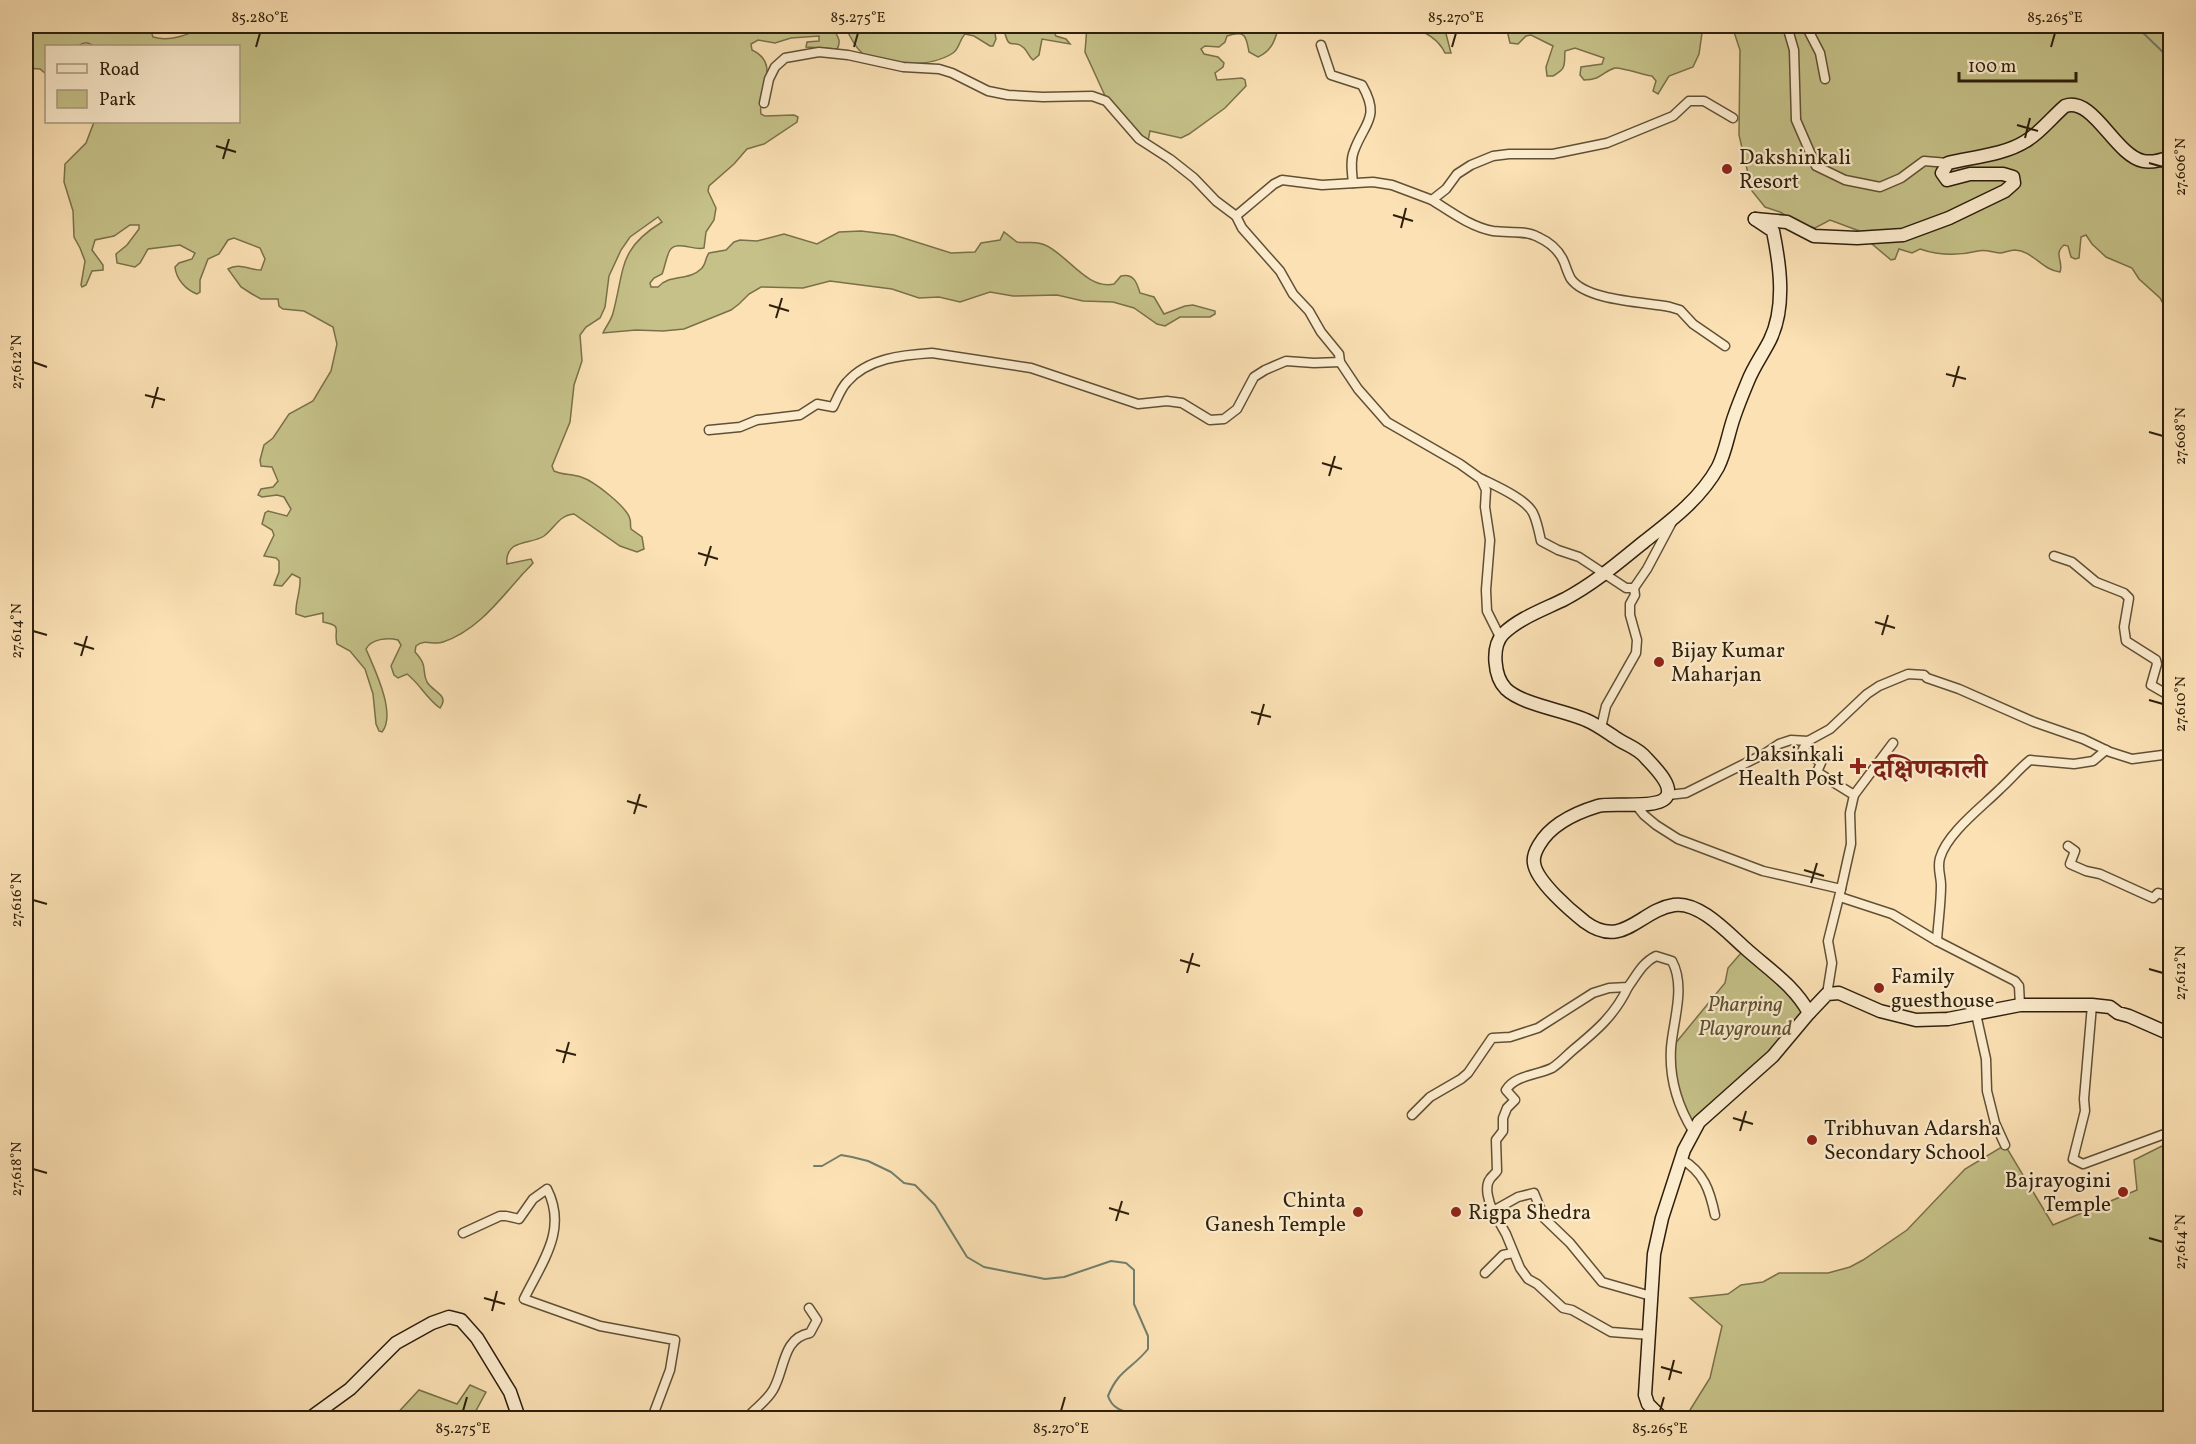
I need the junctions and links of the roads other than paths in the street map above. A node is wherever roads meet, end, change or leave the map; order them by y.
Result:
1 (1787, 26) edge
2 (1806, 26) edge
3 (1321, 45) dead end
4 (1825, 79) dead end
5 (764, 103) dead end
6 (1733, 118) dead end
7 (2170, 157) edge
8 (1948, 163) junction
9 (1353, 183) junction
10 (1432, 200) junction
11 (1236, 216) junction
12 (1725, 346) dead end
13 (1340, 362) junction
14 (709, 430) dead end
15 (1481, 479) junction
16 (1674, 519) junction
17 (2054, 555) dead end
18 (1606, 573) junction
19 (1634, 588) junction
20 (1500, 637) junction
21 (2170, 696) edge
22 (1601, 728) junction
23 (1808, 741) junction
24 (1893, 742) dead end
25 (2106, 750) junction
26 (2170, 754) edge
27 (1668, 795) junction
28 (1854, 795) junction
29 (1636, 805) junction
30 (2068, 846) dead end
31 (1840, 893) junction
32 (2170, 897) edge
33 (1937, 941) junction
34 (1628, 987) junction
35 (1827, 994) junction
36 (2020, 1005) junction
37 (2092, 1005) junction
38 (1809, 1013) junction
39 (1976, 1014) junction
40 (2170, 1034) edge
41 (1412, 1114) dead end
42 (1693, 1131) junction
43 (2170, 1132) edge
44 (2005, 1145) dead end
45 (1681, 1159) junction
46 (1493, 1211) junction
47 (1715, 1215) dead end
48 (463, 1233) dead end
49 (1513, 1253) junction
50 (1485, 1273) dead end
51 (1651, 1296) junction
52 (809, 1308) dead end
53 (1650, 1335) junction
54 (310, 1419) edge
55 (519, 1419) edge
56 (652, 1419) edge
57 (747, 1419) edge
58 (1662, 1419) edge

1 - 8 street
2 - 4 street
3 - 9 street
5 - 11 street
6 - 10 street
7 - 8 main road
8 - 16 main road
9 - 10 street
9 - 11 street
10 - 12 street
11 - 13 street
13 - 14 street
13 - 15 street
15 - 18 street
15 - 20 street
16 - 18 main road
16 - 19 street
17 - 21 street
18 - 19 street
18 - 20 main road
19 - 22 street
20 - 22 main road
22 - 27 main road
23 - 25 street
23 - 27 street
23 - 28 street
24 - 28 street
25 - 26 street
25 - 33 street
27 - 29 main road
28 - 31 street
29 - 31 street
29 - 38 main road
30 - 32 street
31 - 33 street
31 - 35 street
33 - 36 street
34 - 41 street
34 - 42 street
34 - 46 street
35 - 38 main road
35 - 39 main road
36 - 37 main road
36 - 39 main road
37 - 40 main road
37 - 43 street
38 - 42 main road
39 - 44 street
42 - 45 main road
45 - 47 street
45 - 51 main road
46 - 49 street
46 - 51 street
48 - 56 street
49 - 50 street
49 - 53 street
51 - 53 main road
52 - 57 street
53 - 58 main road
54 - 55 main road

